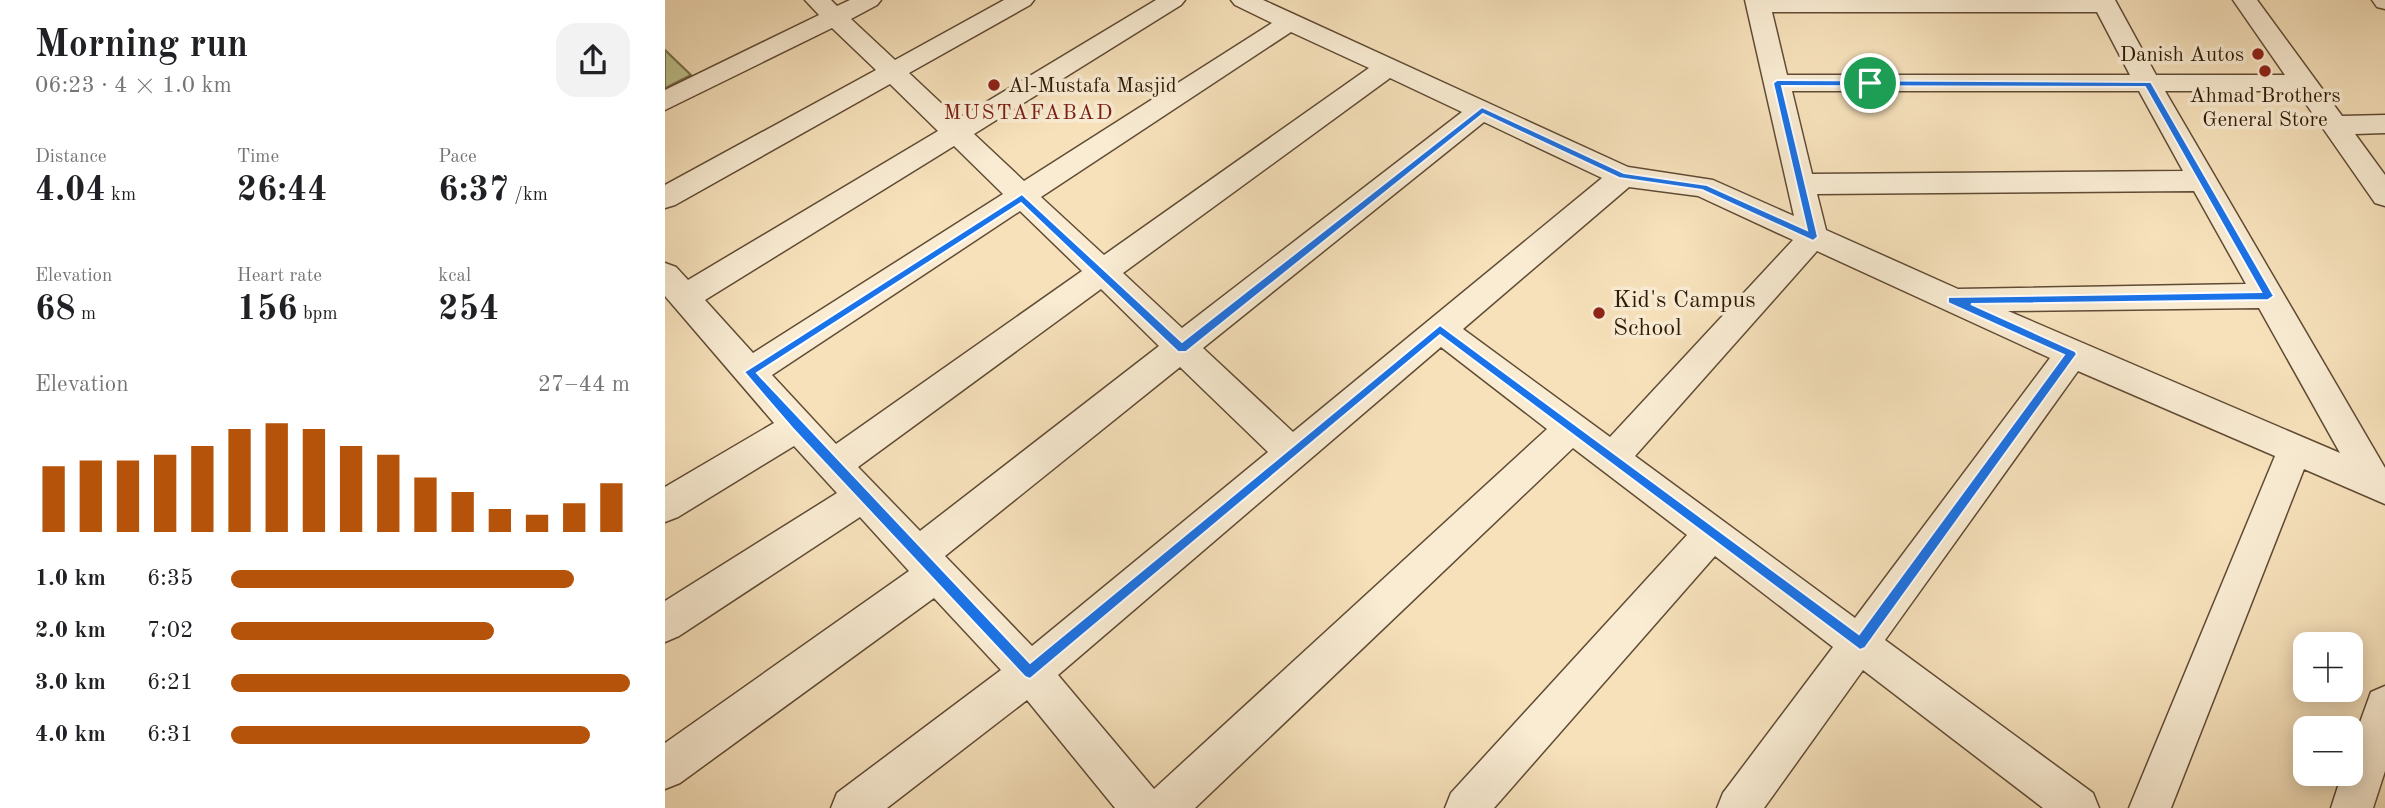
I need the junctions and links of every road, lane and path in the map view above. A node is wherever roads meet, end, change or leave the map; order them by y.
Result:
1 (869, 0) edge
2 (1022, 0) edge
3 (1173, 0) edge
4 (1243, 0) edge
5 (2245, 0) edge
6 (2104, 2) edge
7 (1758, 3) edge
8 (827, 8) edge
9 (1291, 21) junction
10 (1389, 66) junction
11 (894, 73) junction
12 (1777, 83) junction
13 (2303, 83) junction
14 (2148, 85) junction
15 (665, 101) edge
16 (1482, 110) junction
17 (2385, 124) edge
18 (2333, 125) junction
19 (954, 133) junction
20 (1622, 176) junction
21 (2203, 181) junction
22 (1801, 184) junction
23 (2385, 196) edge
24 (1022, 197) junction
25 (665, 198) edge
26 (1813, 237) junction
27 (1103, 274) junction
28 (675, 286) edge
29 (2268, 296) junction
30 (1952, 300) junction
31 (1440, 329) junction
32 (1182, 349) junction
33 (2071, 354) junction
34 (750, 372) junction
35 (797, 426) junction
36 (1571, 428) junction
37 (2295, 449) junction
38 (1292, 453) junction
39 (1612, 458) junction
40 (834, 465) junction
41 (2380, 485) edge
42 (863, 496) junction
43 (665, 506) edge
44 (1712, 533) junction
45 (927, 564) junction
46 (665, 623) edge
47 (1860, 643) junction
48 (1030, 673) junction
49 (2385, 706) edge
50 (665, 768) edge
51 (852, 808) edge
52 (1142, 808) edge
53 (1164, 808) edge
54 (1466, 808) edge
55 (1738, 808) edge
56 (2078, 808) edge
57 (2150, 808) edge
58 (2352, 808) edge

1 - 8 street
2 - 11 street
3 - 19 street
4 - 9 street
5 - 13 street
6 - 7 street
6 - 14 street
7 - 12 street
8 - 11 street
8 - 15 street
9 - 10 street
9 - 24 street
10 - 16 street
10 - 27 street
11 - 19 street
11 - 25 street
12 - 14 street
12 - 22 street
13 - 14 street
13 - 18 street
14 - 21 street
16 - 20 street
16 - 32 street
17 - 18 street
18 - 23 street
19 - 24 street
19 - 28 street
20 - 26 street
20 - 31 street
21 - 22 street
21 - 29 street
22 - 26 street
24 - 27 street
24 - 34 street
26 - 30 street
26 - 39 street
27 - 32 street
27 - 40 street
28 - 34 street
29 - 30 street
29 - 41 street
30 - 33 street
31 - 36 street
31 - 38 street
32 - 38 street
32 - 45 street
33 - 37 street
33 - 47 street
34 - 35 street
35 - 40 street
35 - 43 street
36 - 39 street
36 - 53 street
37 - 41 street
37 - 57 street
38 - 48 street
39 - 44 street
40 - 42 street
42 - 45 street
42 - 46 street
44 - 47 street
44 - 54 street
45 - 48 street
45 - 50 street
47 - 55 street
47 - 56 street
48 - 51 street
48 - 52 street
49 - 58 street

